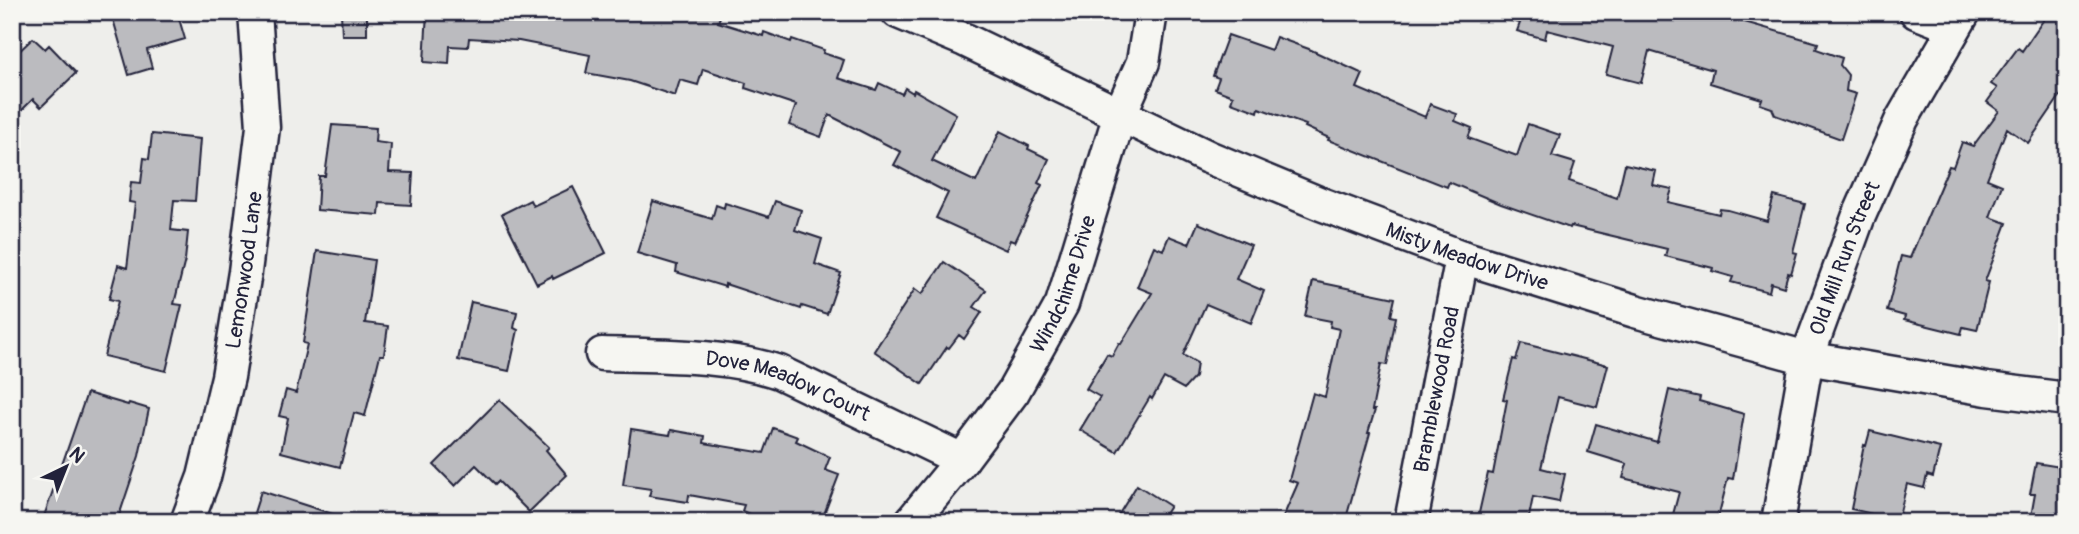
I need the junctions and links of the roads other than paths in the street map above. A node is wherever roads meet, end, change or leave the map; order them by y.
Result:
1 (255, 12) edge
2 (898, 12) edge
3 (1152, 12) edge
4 (1916, 12) edge
5 (1959, 20) edge
6 (1120, 114) junction
7 (1462, 257) junction
8 (602, 354) dead end
9 (1807, 358) junction
10 (2067, 399) edge
11 (962, 460) junction
12 (187, 522) edge
13 (911, 522) edge
14 (1411, 522) edge
15 (1778, 522) edge

1 - 12 street, Lemonwood Lane
2 - 6 street, Misty Meadow Drive
3 - 6 street, Windchime Drive
4 - 5 street
5 - 9 street, Old Mill Run Street
6 - 7 street, Misty Meadow Drive
6 - 11 street, Windchime Drive
7 - 9 street, Misty Meadow Drive
7 - 14 street, Bramblewood Road
8 - 11 street, Dove Meadow Court
9 - 10 street, Misty Meadow Drive
9 - 15 street, Old Mill Run Street
11 - 13 street, Windchime Drive

